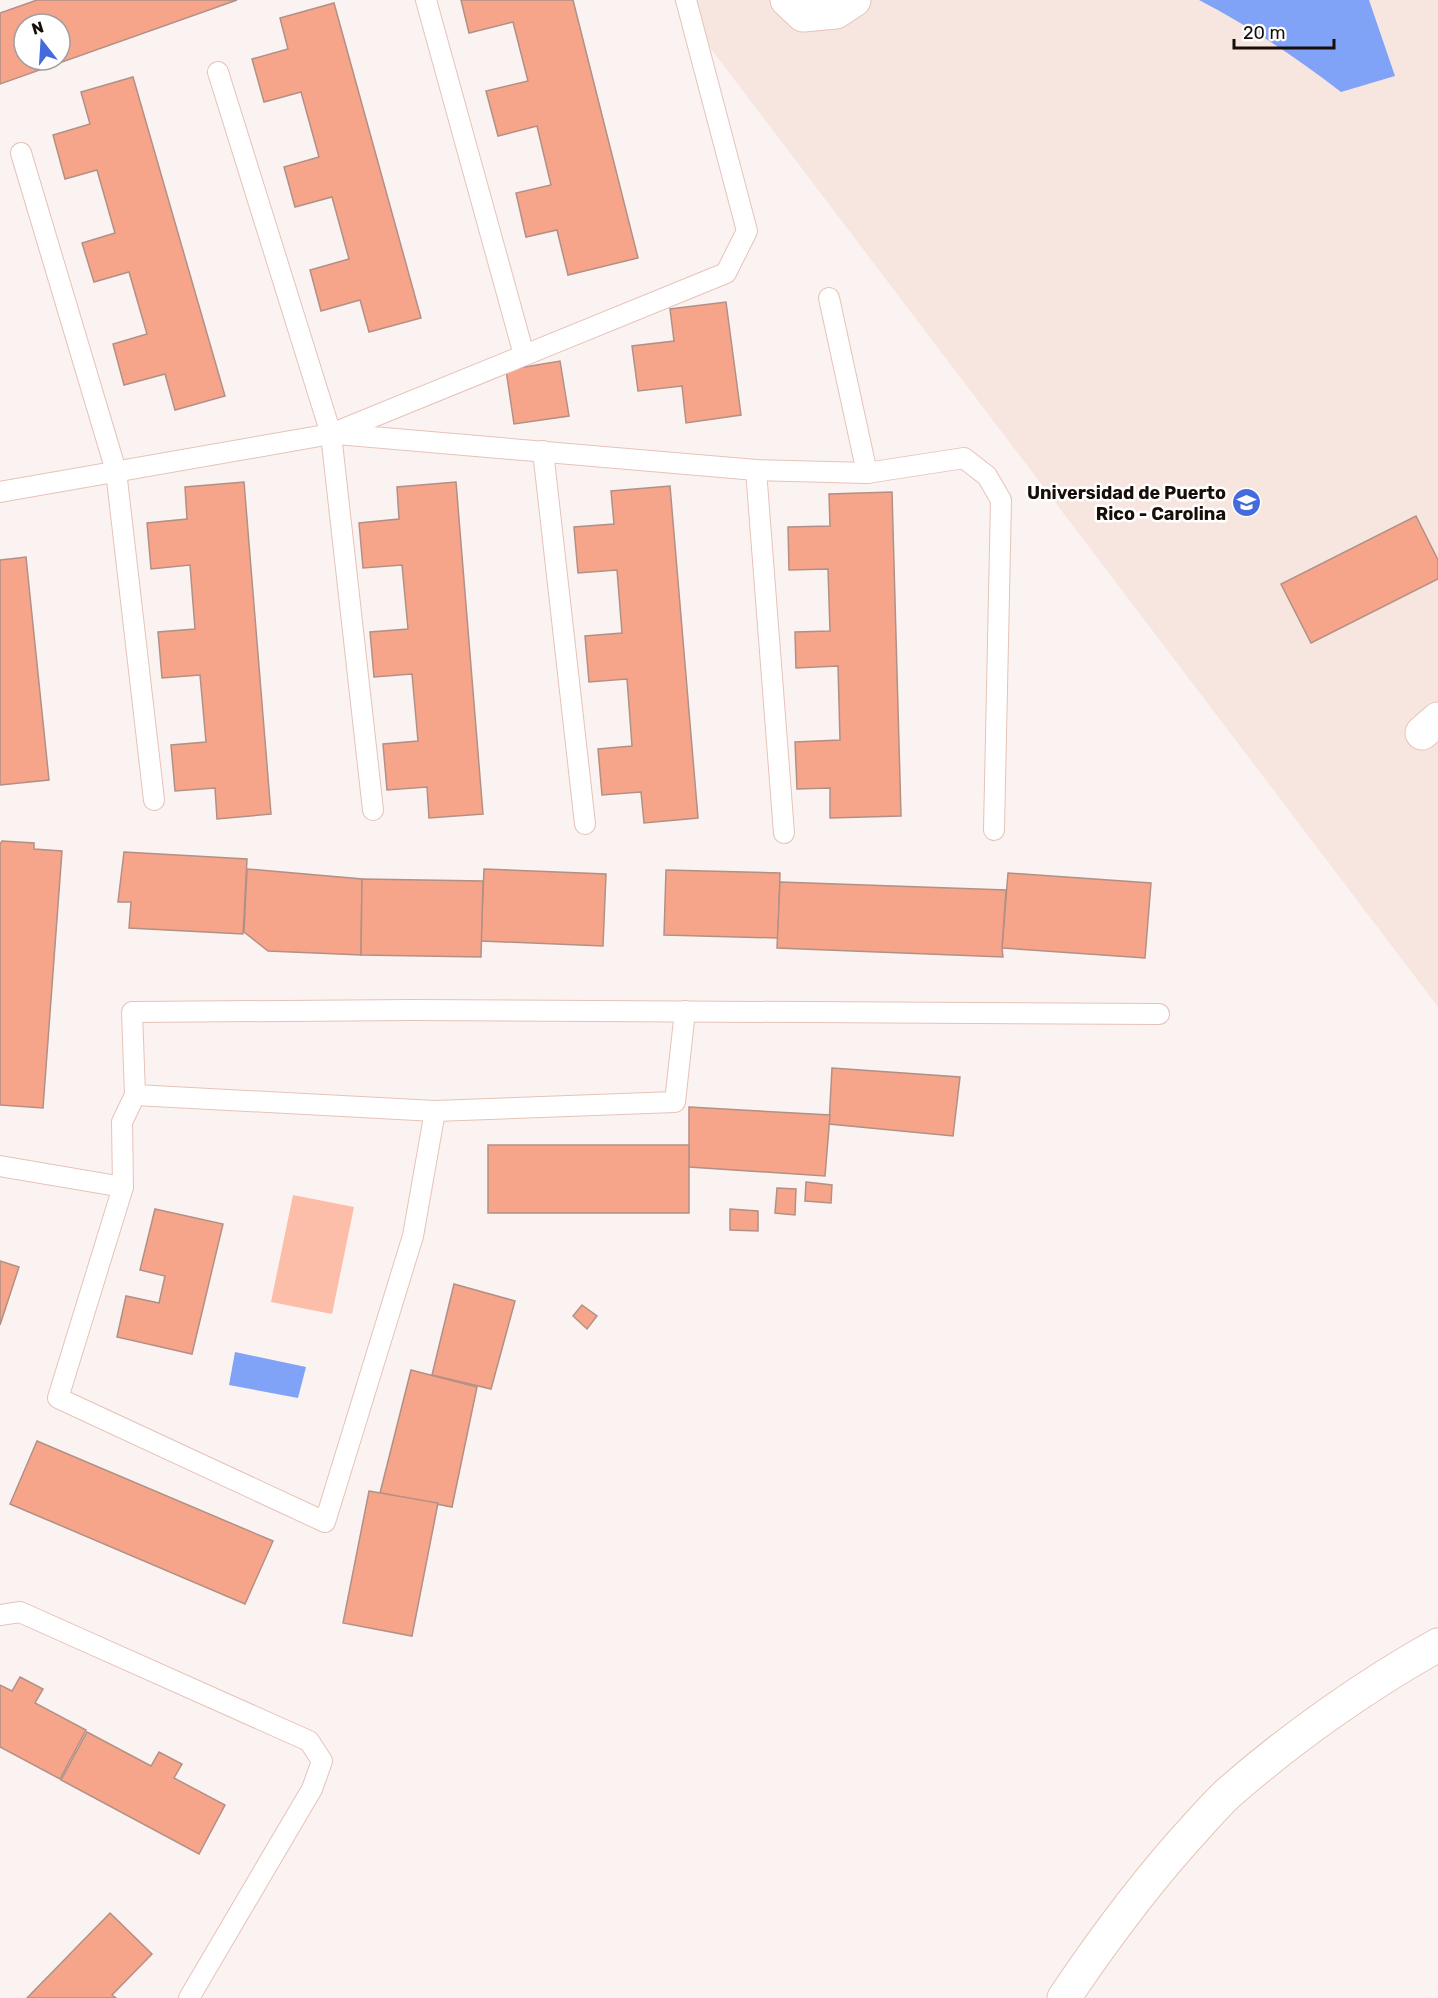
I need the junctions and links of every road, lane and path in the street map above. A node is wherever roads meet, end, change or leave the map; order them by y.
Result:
1 (426, 0) edge
2 (686, 0) edge
3 (787, 0) edge
4 (854, 0) edge
5 (218, 72) dead end
6 (21, 153) dead end
7 (829, 298) dead end
8 (525, 355) junction
9 (331, 434) junction
10 (543, 451) junction
11 (756, 470) junction
12 (116, 471) junction
13 (867, 473) junction
14 (0, 492) edge
15 (154, 800) dead end
16 (374, 810) dead end
17 (585, 824) dead end
18 (994, 830) dead end
19 (784, 833) dead end
20 (685, 1011) junction
21 (1159, 1014) dead end
22 (135, 1095) junction
23 (435, 1111) junction
24 (0, 1166) edge
25 (123, 1187) junction
26 (0, 1615) edge
27 (1438, 1645) edge
28 (189, 1998) edge
29 (1064, 1998) edge

1 - 8 lane
2 - 8 lane
3 - 4 street
5 - 9 lane
6 - 12 lane
7 - 13 lane
8 - 9 lane
9 - 10 lane
9 - 12 lane
9 - 16 lane
10 - 11 lane
10 - 17 lane
11 - 13 lane
11 - 19 lane
12 - 14 lane
12 - 15 lane
13 - 18 lane
20 - 21 lane
20 - 22 lane
20 - 23 lane
22 - 23 lane
22 - 25 lane
23 - 25 lane
24 - 25 lane
26 - 28 lane
27 - 29 street

